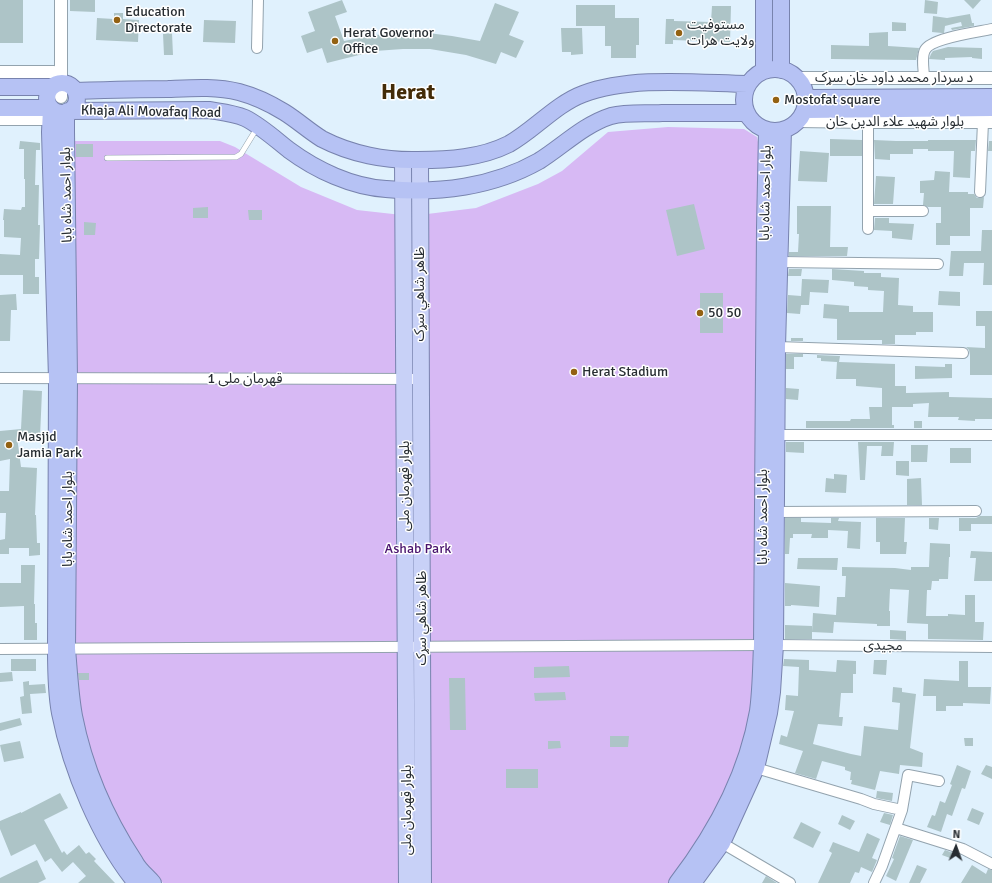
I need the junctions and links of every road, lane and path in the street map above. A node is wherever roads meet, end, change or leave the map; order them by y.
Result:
1 (61, 0) edge
2 (258, 0) edge
3 (764, 0) edge
4 (781, 0) edge
5 (992, 29) edge
6 (257, 48) dead end
7 (781, 70) junction
8 (764, 71) junction
9 (0, 72) edge
10 (797, 78) junction
11 (924, 78) junction
12 (992, 78) edge
13 (748, 84) junction
14 (0, 87) edge
15 (992, 97) edge
16 (61, 99) junction
17 (0, 108) edge
18 (992, 108) edge
19 (803, 110) junction
20 (747, 113) junction
21 (0, 119) edge
22 (868, 122) junction
23 (988, 122) edge
24 (258, 126) junction
25 (775, 130) junction
26 (107, 158) dead end
27 (403, 160) junction
28 (420, 160) junction
29 (403, 190) junction
30 (420, 190) junction
31 (980, 192) dead end
32 (868, 211) junction
33 (924, 211) dead end
34 (868, 229) dead end
35 (780, 262) junction
36 (938, 264) dead end
37 (777, 348) junction
38 (963, 353) dead end
39 (0, 378) edge
40 (63, 379) junction
41 (404, 379) junction
42 (421, 379) junction
43 (776, 435) junction
44 (992, 436) edge
45 (976, 511) dead end
46 (776, 512) junction
47 (768, 645) junction
48 (406, 647) junction
49 (422, 647) junction
50 (992, 647) edge
51 (0, 649) edge
52 (61, 649) junction
53 (756, 768) junction
54 (939, 781) dead end
55 (902, 810) junction
56 (896, 828) junction
57 (722, 843) junction
58 (992, 864) edge
59 (136, 883) edge
60 (153, 883) edge
61 (407, 883) edge
62 (423, 883) edge
63 (677, 883) edge
64 (693, 883) edge
65 (790, 883) edge
66 (874, 883) edge

1 - 16 street
2 - 6 street
3 - 8 highway
4 - 7 highway
5 - 11 street
7 - 8 highway
7 - 10 highway
8 - 13 highway
9 - 16 street
10 - 11 street, د سردار محمد داود خان سړک
10 - 19 highway
11 - 12 street, د سردار محمد داود خان سړک
13 - 20 highway
13 - 28 highway, Khaja Ali Movafaq Road
14 - 16 highway, Khaja Ali Movafaq Road
15 - 19 highway, د سردار محمد داود خان سړک
16 - 17 highway, Khaja Ali Movafaq Road
16 - 21 street
16 - 24 highway, Khaja Ali Movafaq Road
16 - 27 highway, Khaja Ali Movafaq Road
16 - 40 highway, بلوار احمد شاه بابا
18 - 19 highway
19 - 22 street, بلوار شهید علاء الدین خان
19 - 25 highway
20 - 25 highway
20 - 30 highway, Khaja Ali Movafaq Road
22 - 23 street, بلوار شهید علاء الدین خان
22 - 32 street
23 - 31 street
24 - 26 lane
24 - 29 highway, Khaja Ali Movafaq Road
25 - 35 highway, بلوار احمد شاه بابا
25 - 47 highway, بلوار احمد شاه بابا
27 - 28 highway, Khaja Ali Movafaq Road
27 - 29 main road, بلوار قهرمان ملی
28 - 30 main road, ظاهر شاهي سړک
29 - 30 highway, Khaja Ali Movafaq Road
29 - 41 main road, بلوار قهرمان ملی
30 - 42 main road, ظاهر شاهي سړک
32 - 33 street
32 - 34 street
35 - 36 street
35 - 37 highway, بلوار احمد شاه بابا
37 - 38 street
37 - 43 highway, بلوار احمد شاه بابا
39 - 40 street, قهرمان ملی 1
40 - 41 street, قهرمان ملی 1
40 - 52 highway, بلوار احمد شاه بابا
41 - 42 street, قهرمان ملی 1
41 - 48 main road, بلوار قهرمان ملی
42 - 49 main road, ظاهر شاهي سړک
43 - 44 street
43 - 46 highway, بلوار احمد شاه بابا
45 - 46 street
46 - 47 highway, بلوار احمد شاه بابا
47 - 49 street, مجیدی
47 - 50 street, مجیدی
47 - 53 highway, بلوار احمد شاه بابا
47 - 63 highway, بلوار احمد شاه بابا
48 - 49 street, مجیدی
48 - 52 street, مجیدی
48 - 61 main road, بلوار قهرمان ملی
49 - 62 main road, ظاهر شاهي سړک
51 - 52 street, مجیدی
52 - 59 highway, بلوار احمد شاه بابا
52 - 60 highway, بلوار احمد شاه بابا
53 - 55 street
53 - 57 highway, بلوار احمد شاه بابا
54 - 55 street
55 - 56 street
56 - 58 street
56 - 66 street
57 - 64 highway, بلوار احمد شاه بابا
57 - 65 street

